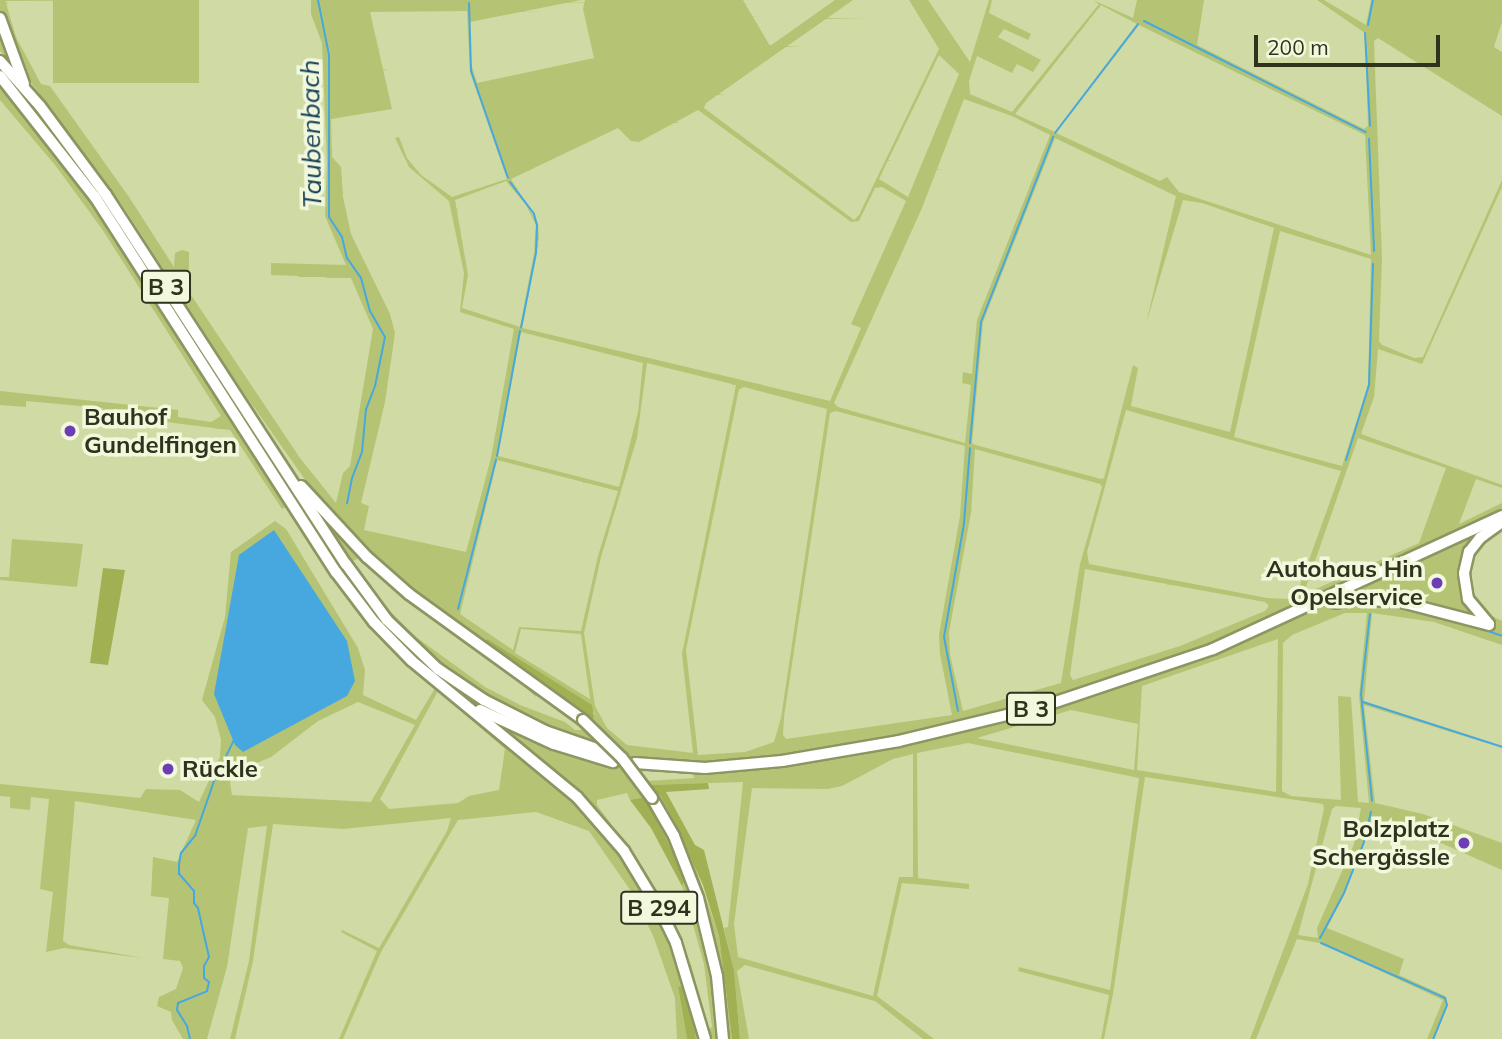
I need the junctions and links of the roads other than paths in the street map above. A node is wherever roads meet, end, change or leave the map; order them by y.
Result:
1 (0, 18) edge
2 (0, 61) edge
3 (0, 76) edge
4 (0, 85) edge
5 (24, 96) junction
6 (287, 471) junction
7 (1502, 521) edge
8 (1335, 603) junction
9 (1213, 649) junction
10 (464, 702) junction
11 (635, 763) dead end
12 (705, 1039) edge
13 (723, 1039) edge

1 - 5 highway
2 - 5 highway, B 3
3 - 5 highway, B 3
4 - 5 highway
5 - 6 highway, B 3
5 - 10 highway, B 3
6 - 10 highway, B 3
6 - 13 highway, B 294, bridge
7 - 8 highway, B 3
7 - 8 highway
7 - 9 highway, B 3
8 - 9 highway, B 3
9 - 11 highway, B 3
10 - 12 highway, B 294

